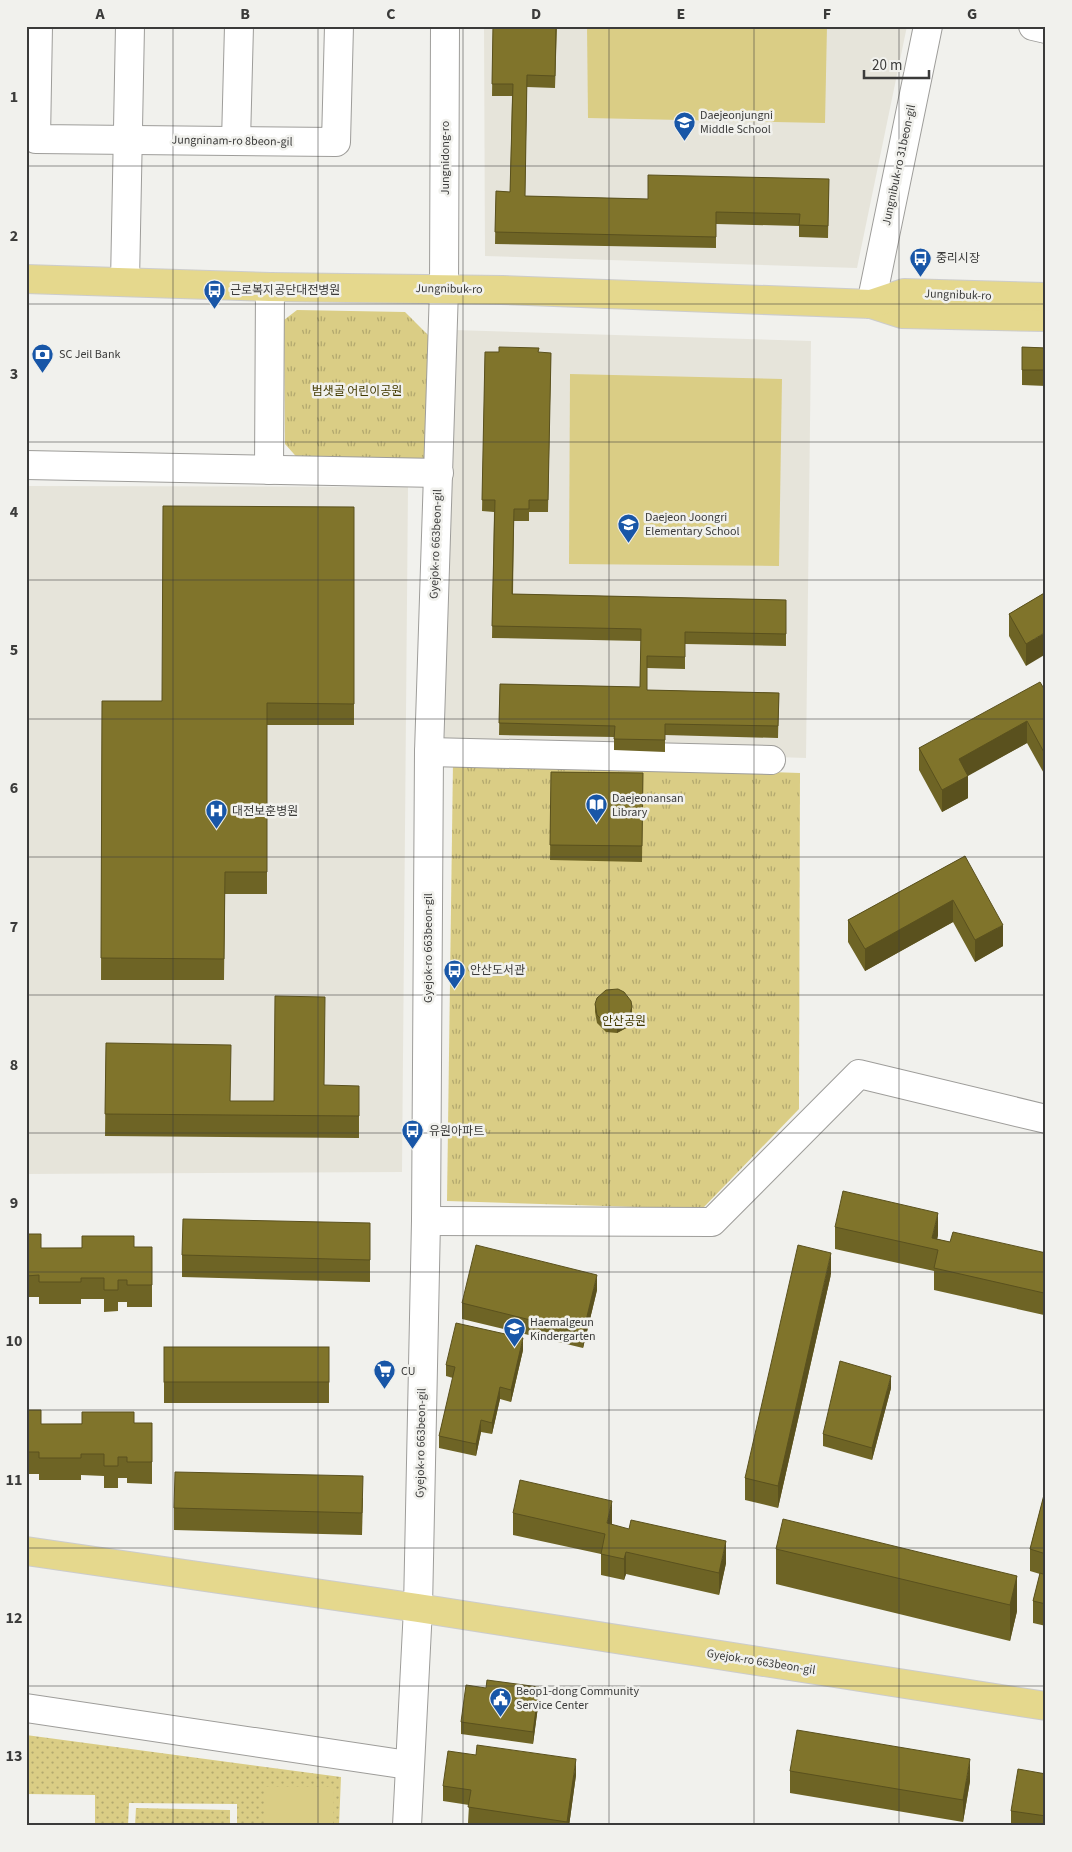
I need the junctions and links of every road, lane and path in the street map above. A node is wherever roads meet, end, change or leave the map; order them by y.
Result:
1 (38, 26) edge
2 (130, 26) edge
3 (239, 26) edge
4 (339, 26) edge
5 (445, 26) edge
6 (928, 26) edge
7 (128, 140) junction
8 (236, 140) junction
9 (26, 279) edge
10 (125, 282) junction
11 (270, 287) junction
12 (444, 289) junction
13 (1046, 297) edge
14 (871, 304) junction
15 (1046, 317) edge
16 (26, 465) edge
17 (269, 470) junction
18 (439, 473) junction
19 (429, 752) junction
20 (771, 760) dead end
21 (1046, 1118) edge
22 (426, 1221) junction
23 (26, 1551) edge
24 (418, 1608) junction
25 (1046, 1706) edge
26 (26, 1708) edge
27 (408, 1765) junction
28 (407, 1826) edge

1 - 7 street, Jungninam-ro 8beon-gil
2 - 7 street
3 - 8 street
4 - 8 street, Jungninam-ro 8beon-gil
5 - 12 street, Jungnidong-ro
6 - 14 street, Jungnibuk-ro 31beon-gil
7 - 8 street, Jungninam-ro 8beon-gil
7 - 10 street
9 - 10 main road, Jungnibuk-ro
10 - 11 main road, Jungnibuk-ro
11 - 12 main road, Jungnibuk-ro
11 - 17 street
12 - 14 main road, Jungnibuk-ro
12 - 18 street, Gyejok-ro 663beon-gil
13 - 14 main road, Jungnibuk-ro
14 - 15 main road, Jungnibuk-ro
16 - 17 street
17 - 18 street
18 - 19 street, Gyejok-ro 663beon-gil
19 - 20 street
19 - 22 street, Gyejok-ro 663beon-gil
21 - 22 street
22 - 24 street, Gyejok-ro 663beon-gil
23 - 24 main road, Gyejok-ro 663beon-gil
24 - 25 main road, Gyejok-ro 663beon-gil
24 - 27 street, Gyejok-ro 663beon-gil
26 - 27 street
27 - 28 street, Gyejok-ro 663beon-gil

